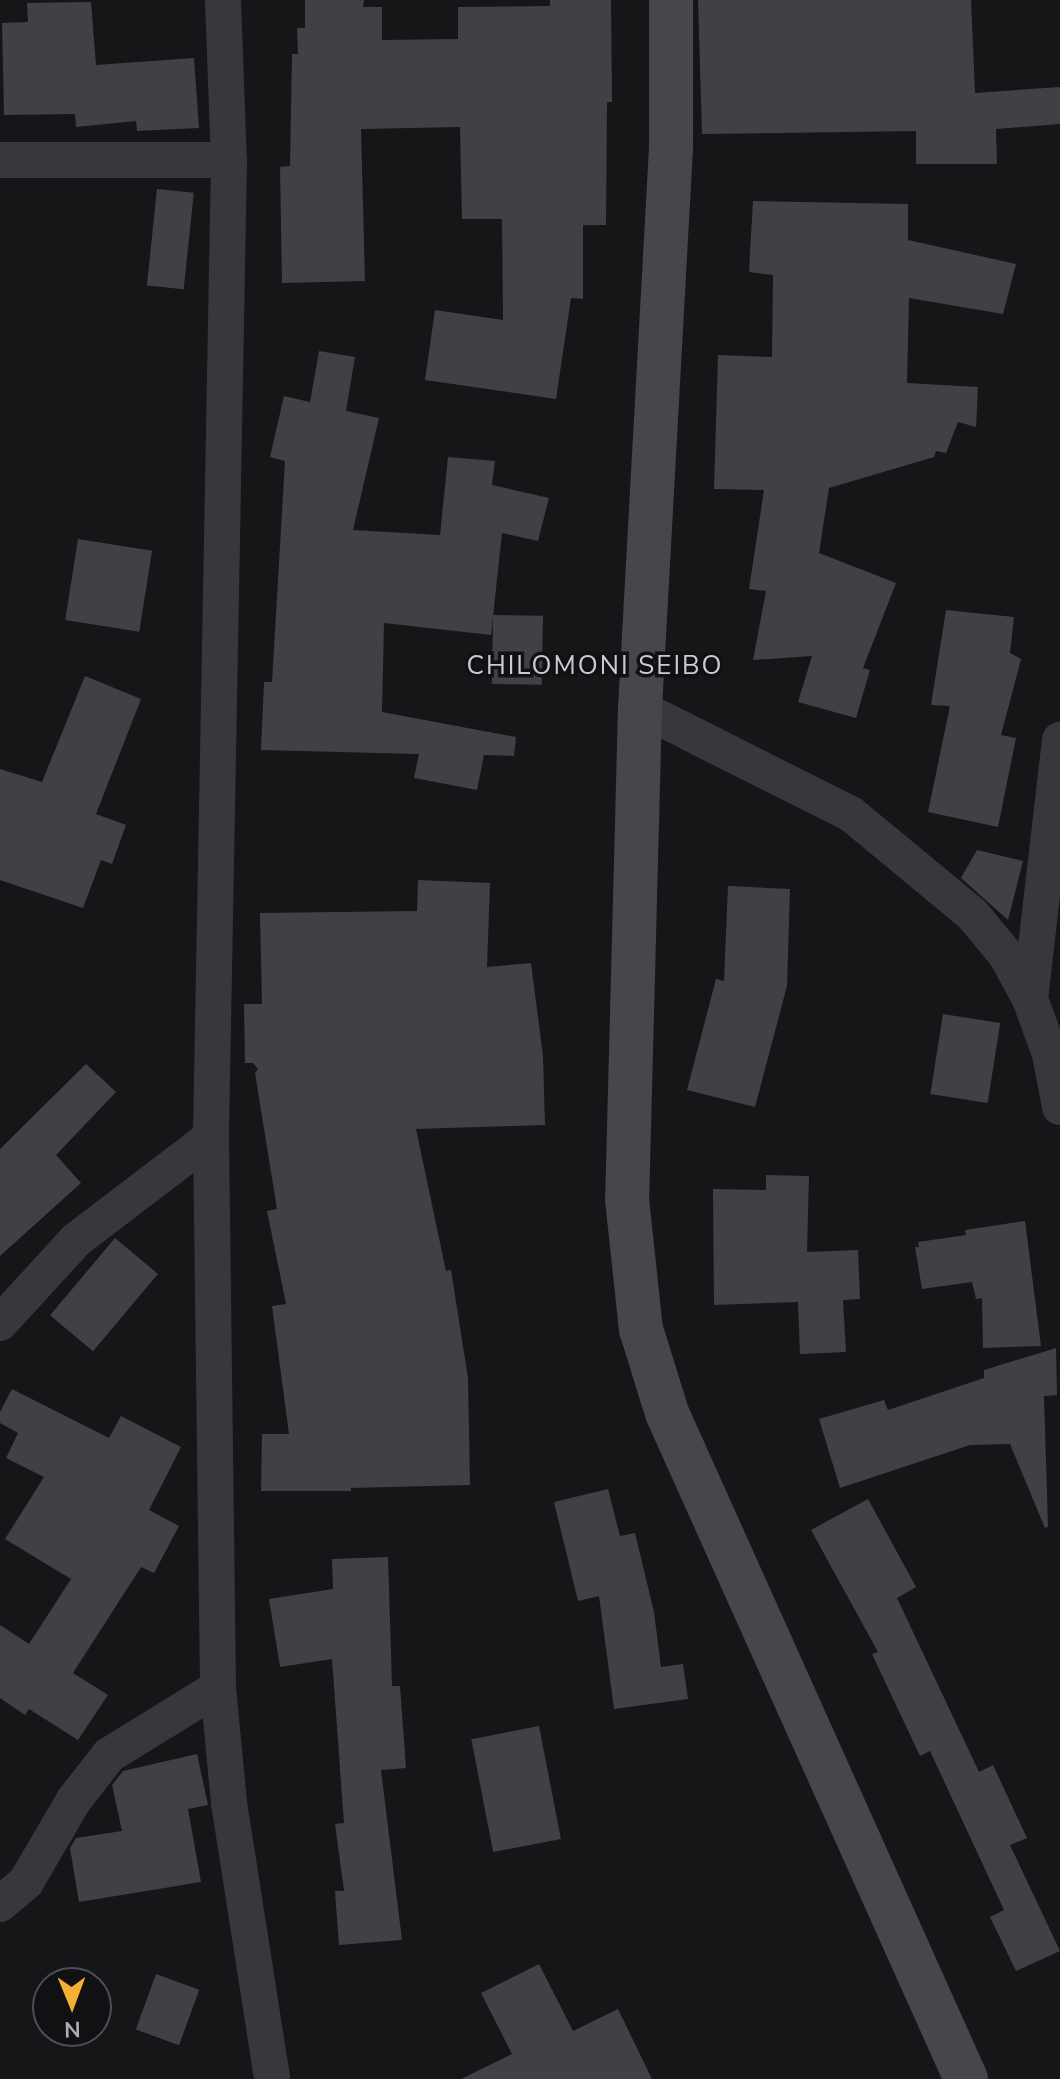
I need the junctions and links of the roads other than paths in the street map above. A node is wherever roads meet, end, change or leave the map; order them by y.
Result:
1 (223, 0) edge
2 (671, 0) edge
3 (0, 160) edge
4 (229, 160) junction
5 (640, 708) junction
6 (1060, 740) edge
7 (1030, 999) junction
8 (1055, 1055) edge
9 (1060, 1107) edge
10 (211, 1137) junction
11 (0, 1323) edge
12 (218, 1688) junction
13 (0, 1904) edge
14 (272, 2079) edge
15 (966, 2079) edge

1 - 4 street
2 - 5 street
3 - 4 street
4 - 10 street
5 - 7 street
5 - 15 street
6 - 7 street
7 - 8 street
8 - 9 street
10 - 11 street
10 - 12 street
12 - 13 street
12 - 14 street

